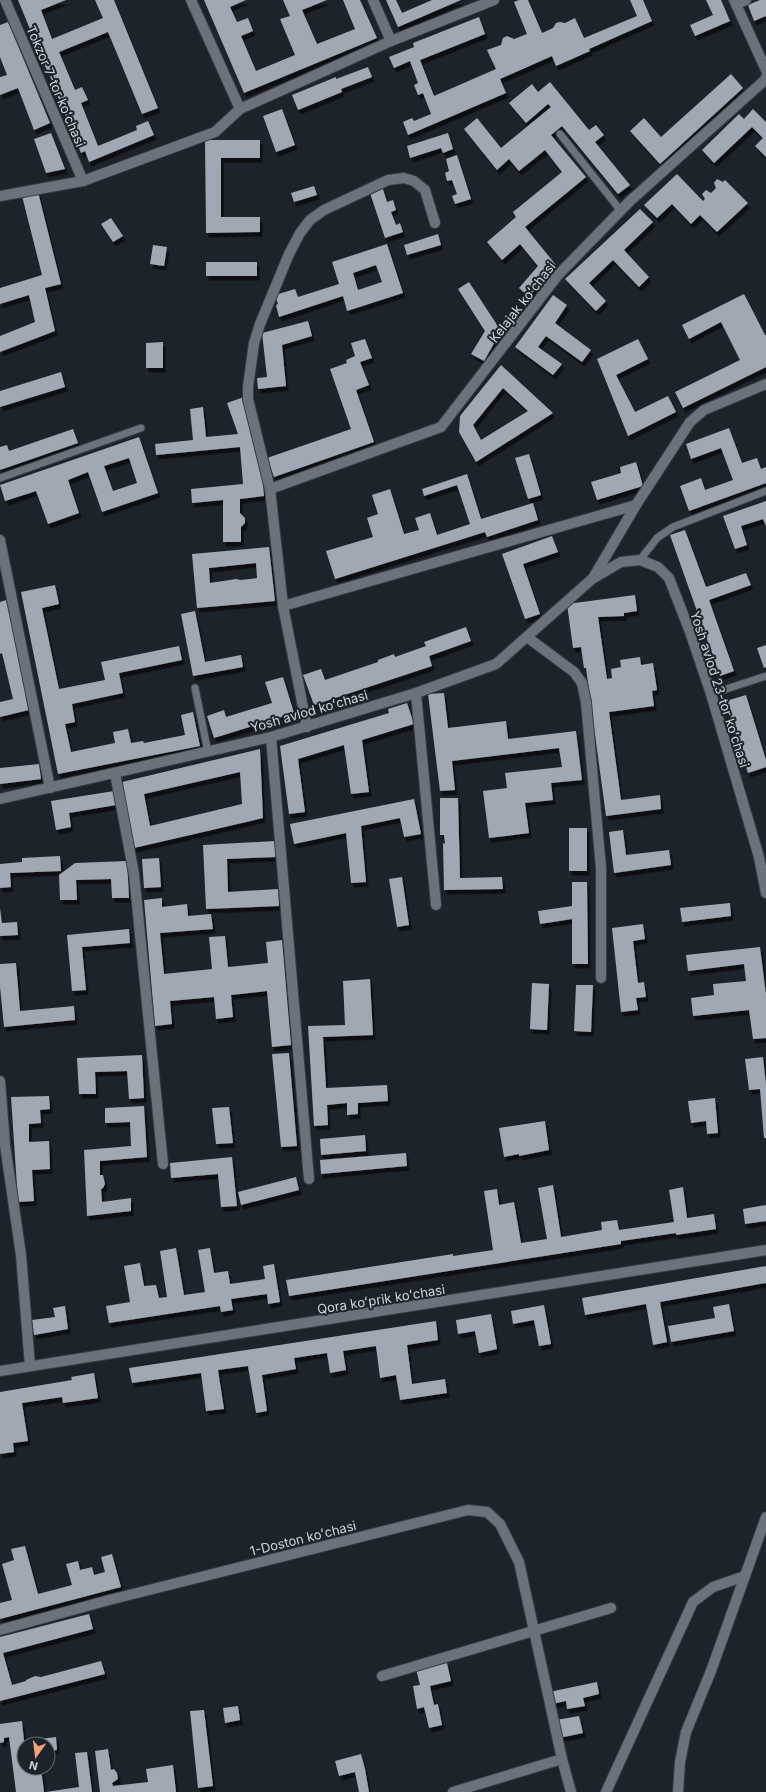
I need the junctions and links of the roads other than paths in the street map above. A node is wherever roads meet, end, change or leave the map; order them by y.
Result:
1 (5, 0) edge
2 (191, 0) edge
3 (373, 0) edge
4 (494, 0) edge
5 (739, 1) edge
6 (391, 40) junction
7 (766, 70) edge
8 (766, 77) edge
9 (240, 109) junction
10 (560, 134) dead end
11 (83, 182) junction
12 (0, 196) edge
13 (621, 211) junction
14 (435, 223) dead end
15 (766, 384) edge
16 (141, 428) dead end
17 (0, 478) edge
18 (270, 489) junction
19 (766, 491) edge
20 (636, 505) junction
21 (0, 540) edge
22 (640, 560) junction
23 (592, 579) junction
24 (282, 606) junction
25 (527, 637) junction
26 (766, 676) edge
27 (195, 688) dead end
28 (416, 693) junction
29 (711, 694) junction
30 (307, 727) junction
31 (271, 737) junction
32 (208, 752) junction
33 (115, 774) junction
34 (50, 788) junction
35 (0, 799) edge
36 (762, 855) edge
37 (766, 893) edge
38 (436, 905) dead end
39 (601, 978) dead end
40 (0, 1081) edge
41 (163, 1164) dead end
42 (309, 1179) dead end
43 (766, 1250) edge
44 (30, 1366) junction
45 (0, 1371) edge
46 (766, 1517) edge
47 (745, 1576) junction
48 (611, 1608) dead end
49 (0, 1630) edge
50 (534, 1631) junction
51 (382, 1676) dead end
52 (562, 1759) junction
53 (453, 1792) edge
54 (571, 1792) edge
55 (606, 1792) edge
56 (678, 1792) edge

1 - 11 street, Tokzor 7-tor koʻchasi
2 - 9 street
3 - 6 street
4 - 6 street
5 - 7 street
6 - 9 street
8 - 13 street, Kelajak koʻchasi
9 - 11 street
10 - 13 lane
11 - 12 street
13 - 18 street, Kelajak koʻchasi
14 - 18 street
15 - 20 street
16 - 17 lane
18 - 24 street
19 - 22 lane
20 - 23 street
20 - 24 street
21 - 34 street
22 - 23 street, Yosh avlod 23-tor koʻchasi
22 - 29 street, Yosh avlod 23-tor koʻchasi
23 - 25 street, Yosh avlod koʻchasi
24 - 30 street
25 - 28 street, Yosh avlod koʻchasi
25 - 39 street
26 - 29 lane
27 - 32 lane
28 - 30 street, Yosh avlod koʻchasi
28 - 38 street
29 - 36 street, Yosh avlod 23-tor koʻchasi
30 - 31 street, Yosh avlod koʻchasi
31 - 32 street, Yosh avlod koʻchasi
31 - 42 street
32 - 33 street, Yosh avlod koʻchasi
33 - 34 street, Yosh avlod koʻchasi
33 - 41 street
34 - 35 street, Yosh avlod koʻchasi
36 - 37 street, Yosh avlod 23-tor koʻchasi
40 - 44 street
43 - 44 street, Qora koʻprik koʻchasi
44 - 45 street, Qora koʻprik koʻchasi
46 - 47 street
47 - 55 street
47 - 56 street
48 - 50 street
49 - 50 street, 1-Doston koʻchasi
50 - 51 street
50 - 52 street, 1-Doston koʻchasi
52 - 53 street
52 - 54 street, 1-Doston koʻchasi

